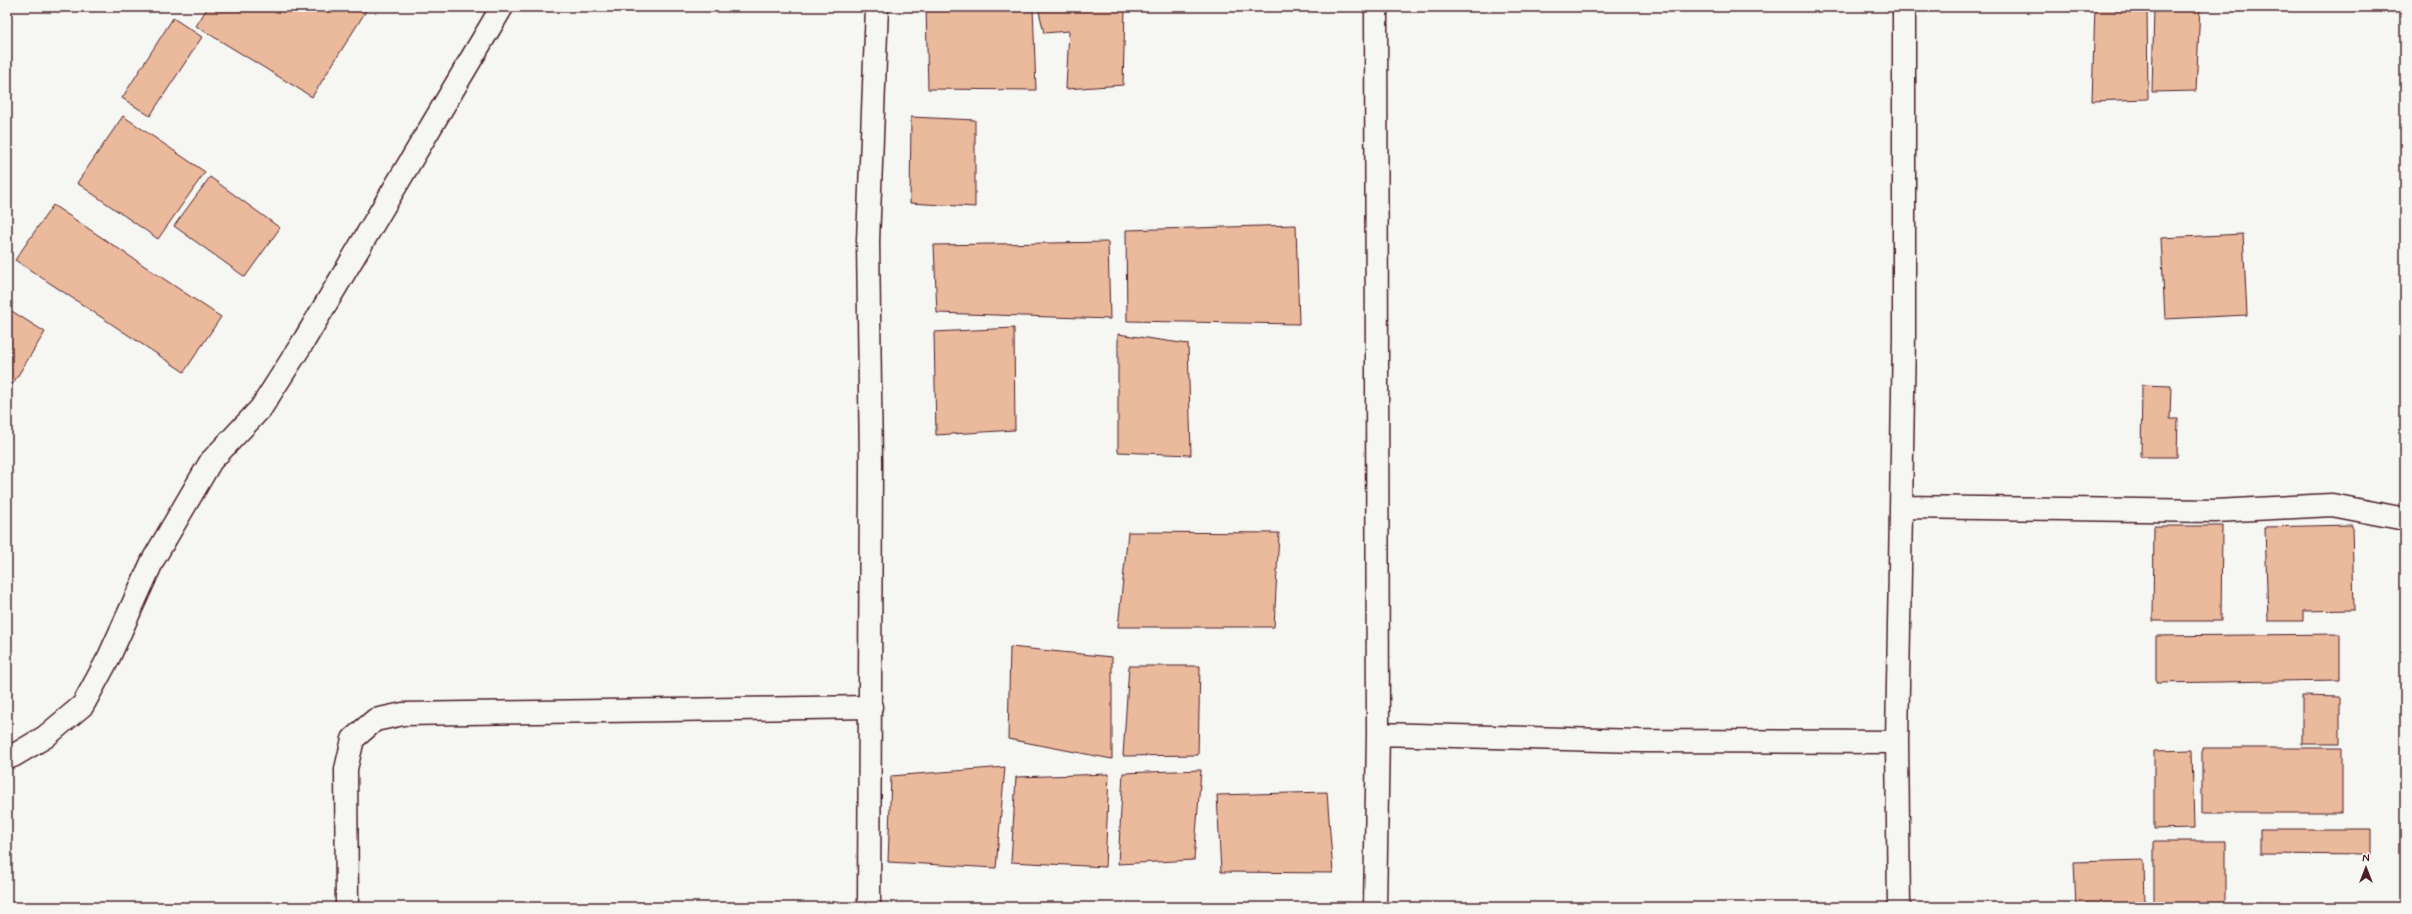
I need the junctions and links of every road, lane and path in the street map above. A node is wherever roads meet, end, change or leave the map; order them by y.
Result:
1 (502, 7) edge
2 (877, 7) edge
3 (1376, 7) edge
4 (1904, 7) edge
5 (1901, 507) junction
6 (2405, 519) edge
7 (871, 707) junction
8 (1378, 734) junction
9 (1897, 742) junction
10 (7, 756) edge
11 (347, 907) edge
12 (869, 907) edge
13 (1375, 907) edge
14 (1899, 907) edge

1 - 10 street
2 - 7 street
3 - 8 street
4 - 5 street
5 - 6 street
5 - 9 street
7 - 11 street
7 - 12 street
8 - 9 street
8 - 13 street
9 - 14 street

